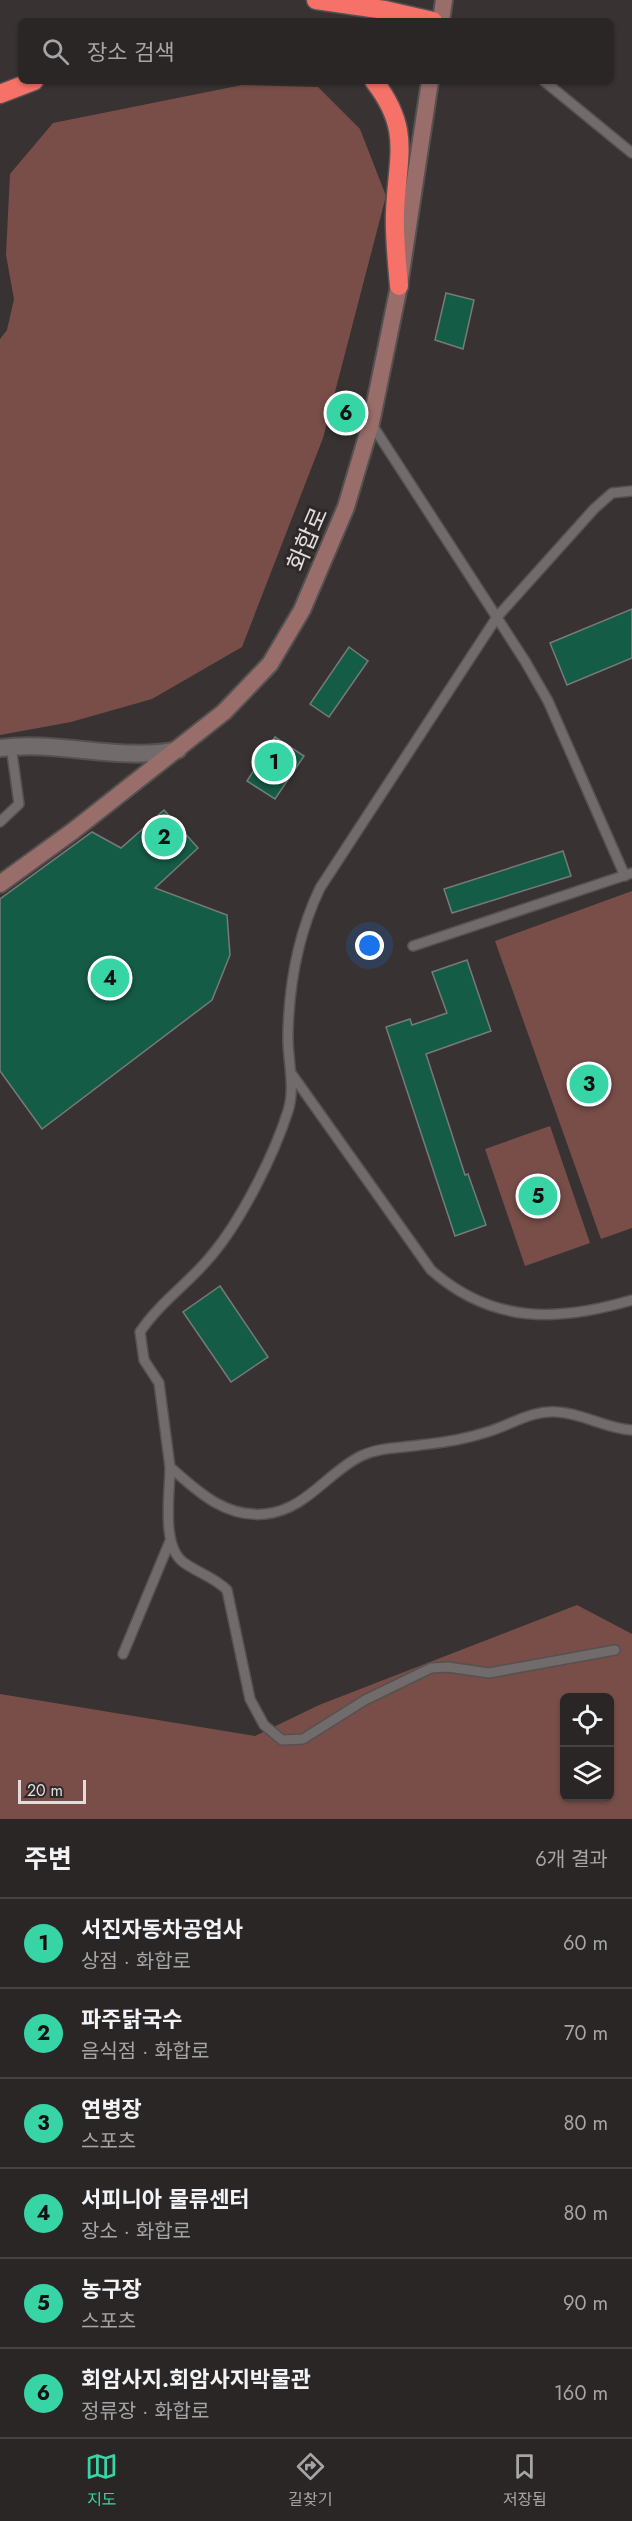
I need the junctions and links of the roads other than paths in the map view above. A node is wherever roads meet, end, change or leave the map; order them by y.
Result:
1 (316, 0) edge
2 (444, 0) edge
3 (421, 18) edge
4 (441, 18) edge
5 (26, 84) edge
6 (376, 84) edge
7 (430, 84) edge
8 (548, 84) edge
9 (0, 94) edge
10 (632, 153) edge
11 (399, 286) junction
12 (371, 423) junction
13 (632, 491) edge
14 (497, 617) junction
15 (5, 747) edge
16 (178, 749) junction
17 (129, 755) junction
18 (129, 786) junction
19 (0, 822) edge
20 (628, 874) edge
21 (0, 884) edge
22 (413, 946) dead end
23 (291, 1073) junction
24 (632, 1300) edge
25 (632, 1430) edge
26 (170, 1467) junction
27 (170, 1540) junction
28 (615, 1650) dead end
29 (123, 1654) dead end

1 - 3 highway
2 - 4 main road
5 - 9 highway
6 - 11 highway
7 - 11 main road, 화합로
8 - 10 lane
11 - 12 main road, 화합로
12 - 14 lane
12 - 16 main road, 화합로
13 - 14 lane
14 - 20 lane
14 - 23 lane
15 - 17 street
15 - 19 lane
16 - 17 street
16 - 18 main road, 화합로
17 - 18 street
18 - 21 main road, 화합로
20 - 22 lane
23 - 24 lane
23 - 26 lane
25 - 26 lane
26 - 27 lane
27 - 28 lane
27 - 29 lane

